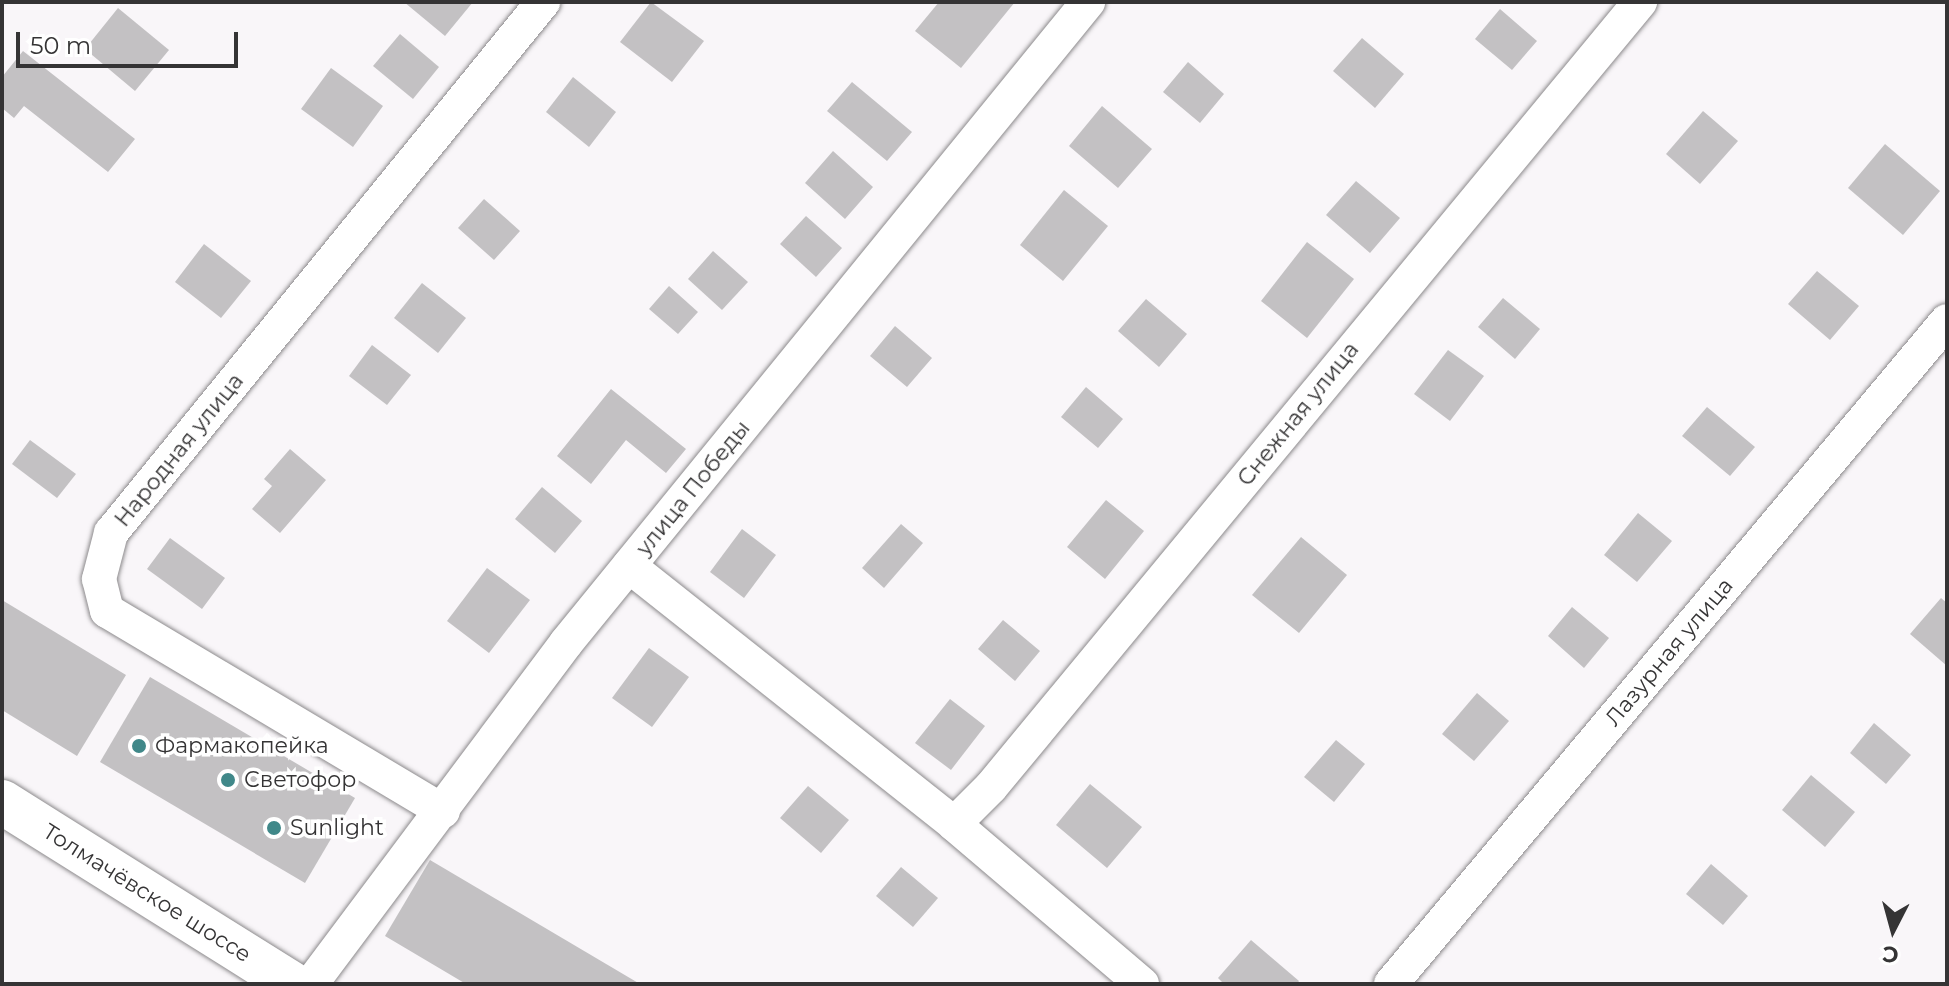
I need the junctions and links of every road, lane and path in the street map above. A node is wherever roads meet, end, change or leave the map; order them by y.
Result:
1 (543, 2) edge
2 (1088, 2) edge
3 (1640, 2) edge
4 (1947, 321) edge
5 (629, 566) junction
6 (2, 802) edge
7 (443, 811) junction
8 (954, 824) junction
9 (292, 984) edge
10 (311, 984) edge
11 (1142, 984) edge
12 (1391, 984) edge

1 - 7 street, Народная улица
2 - 5 street, улица Победы
3 - 8 street, Снежная улица
4 - 12 street, Лазурная улица
5 - 7 street, улица Победы
5 - 8 street
6 - 9 main road, Толмачёвское шоссе
7 - 10 street, улица Победы
8 - 11 street

